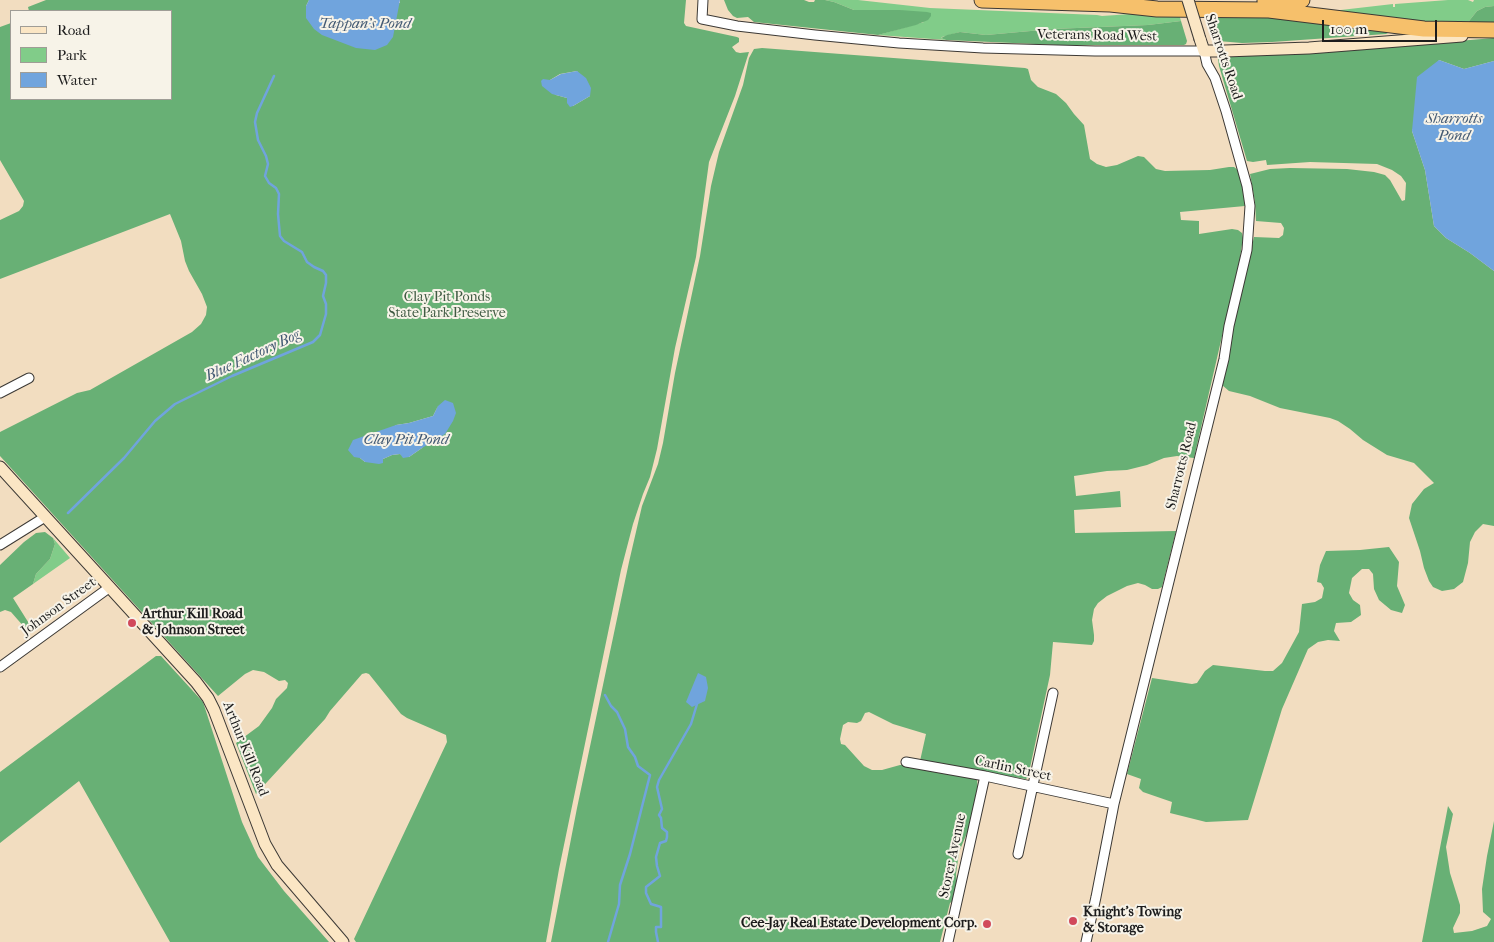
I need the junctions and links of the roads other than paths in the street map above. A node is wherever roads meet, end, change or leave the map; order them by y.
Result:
1 (703, 0) edge
2 (982, 0) edge
3 (1188, 0) edge
4 (1302, 0) edge
5 (1101, 4) junction
6 (1494, 31) edge
7 (1204, 51) junction
8 (29, 378) dead end
9 (0, 393) edge
10 (0, 467) edge
11 (45, 517) junction
12 (0, 545) edge
13 (110, 587) junction
14 (0, 667) edge
15 (1053, 693) dead end
16 (906, 762) dead end
17 (985, 776) junction
18 (1032, 787) junction
19 (1114, 804) junction
20 (1018, 854) dead end
21 (343, 942) edge
22 (948, 942) edge
23 (1086, 942) edge

1 - 7 street, Veterans Road West
2 - 5 highway
3 - 7 street, Sharrotts Road, bridge
4 - 5 highway
5 - 6 highway
6 - 7 street, Veterans Road West
7 - 19 street, Sharrotts Road
8 - 9 street
10 - 11 street, Arthur Kill Road
11 - 12 street
11 - 13 street, Arthur Kill Road
13 - 14 street, Johnson Street
13 - 21 street, Arthur Kill Road
15 - 18 street
16 - 17 street, Carlin Street
17 - 18 street, Carlin Street
17 - 22 street, Storer Avenue
18 - 19 street, Carlin Street
18 - 20 street
19 - 23 street, Sharrotts Road

